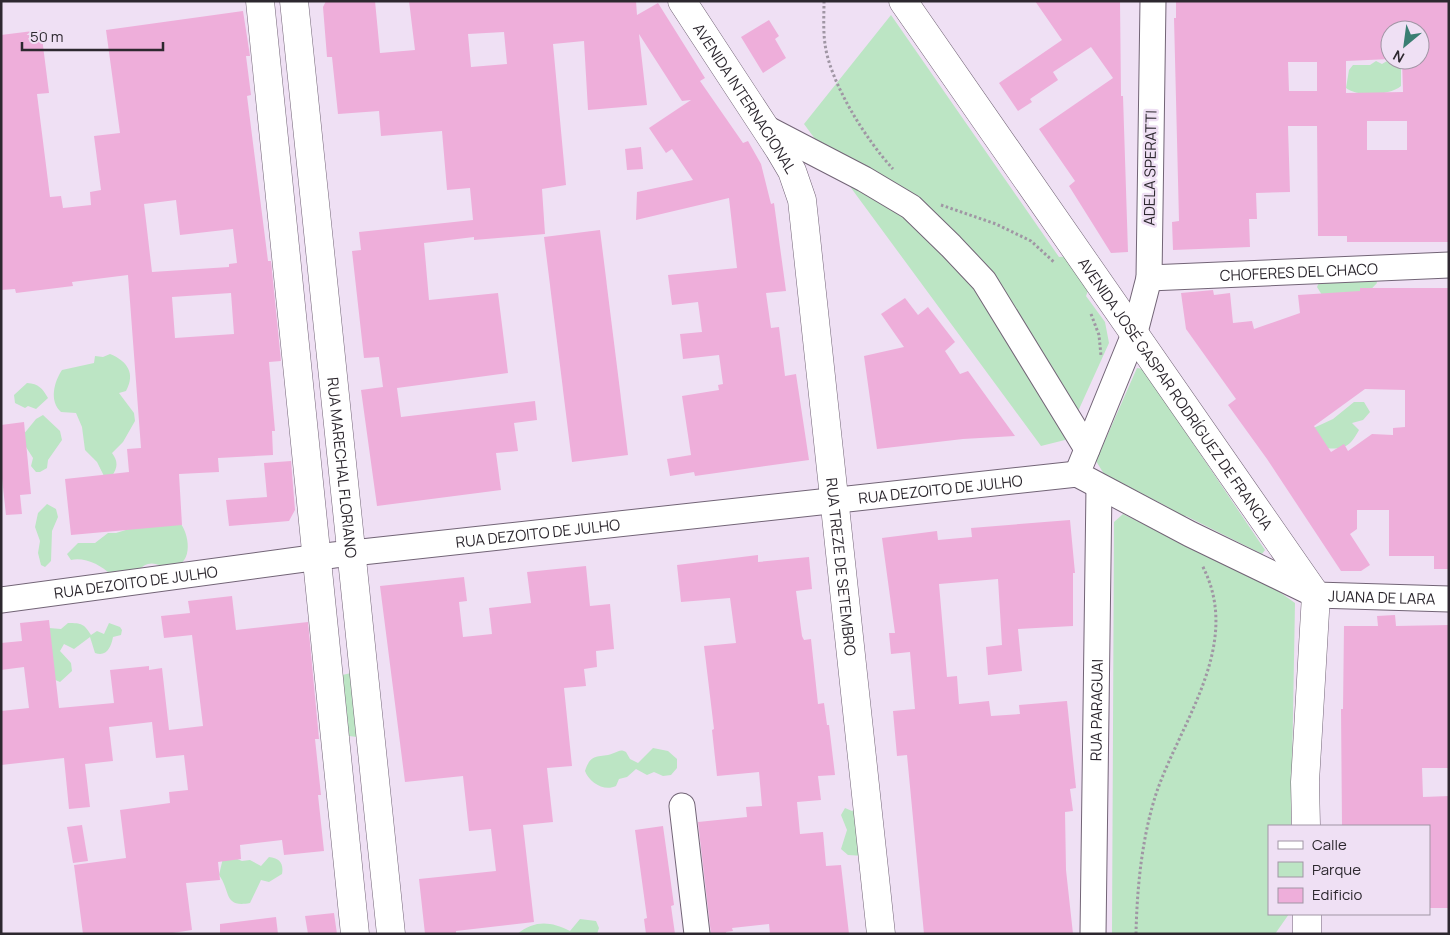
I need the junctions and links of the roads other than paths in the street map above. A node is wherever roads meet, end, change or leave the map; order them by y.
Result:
1 (260, 1) edge
2 (294, 1) edge
3 (682, 1) edge
4 (902, 1) edge
5 (1153, 1) edge
6 (766, 128) junction
7 (308, 130) junction
8 (273, 133) junction
9 (802, 200) joint
10 (1449, 265) edge
11 (1149, 278) junction
12 (1135, 332) junction
13 (1087, 449) junction
14 (1077, 474) junction
15 (1099, 487) junction
16 (834, 500) junction
17 (352, 553) junction
18 (316, 557) junction
19 (1316, 595) junction
20 (1449, 599) edge
21 (1, 600) edge
22 (373, 757) junction
23 (338, 761) junction
24 (682, 806) dead end
25 (1306, 825) edge
26 (1307, 915) edge
27 (356, 934) edge
28 (391, 934) edge
29 (697, 934) edge
30 (881, 934) edge
31 (1093, 934) edge
32 (1307, 934) edge

1 - 8 main road
2 - 7 main road, RUA MARECHAL FLORIANO
3 - 6 main road, AVENIDA INTERNACIONAL
4 - 12 main road, AVENIDA JOSÉ GASPAR RODRÍGUEZ DE FRANCIA
5 - 11 street, ADELA SPERATTI
6 - 9 main road, AVENIDA INTERNACIONAL
6 - 13 street
7 - 8 main road
7 - 17 main road, RUA MARECHAL FLORIANO
8 - 18 main road
9 - 16 main road, RUA TREZE DE SETEMBRO
10 - 11 street, CHOFERES DEL CHACO
11 - 12 street, ADELA SPERATTI
12 - 13 street, ADELA SPERATTI
12 - 19 main road, AVENIDA JOSÉ GASPAR RODRÍGUEZ DE FRANCIA
13 - 14 street, ADELA SPERATTI
14 - 15 street
14 - 16 street, RUA DEZOITO DE JULHO
15 - 19 street
15 - 31 street, RUA PARAGUAI
16 - 17 street, RUA DEZOITO DE JULHO
16 - 30 main road, RUA TREZE DE SETEMBRO
17 - 18 street, RUA DEZOITO DE JULHO
17 - 22 main road, RUA MARECHAL FLORIANO
18 - 21 street, RUA DEZOITO DE JULHO
18 - 23 main road
19 - 20 street, JUANA DE LARA
19 - 25 main road
22 - 23 main road
22 - 28 main road, RUA MARECHAL FLORIANO
23 - 27 main road
24 - 29 street
26 - 32 main road

